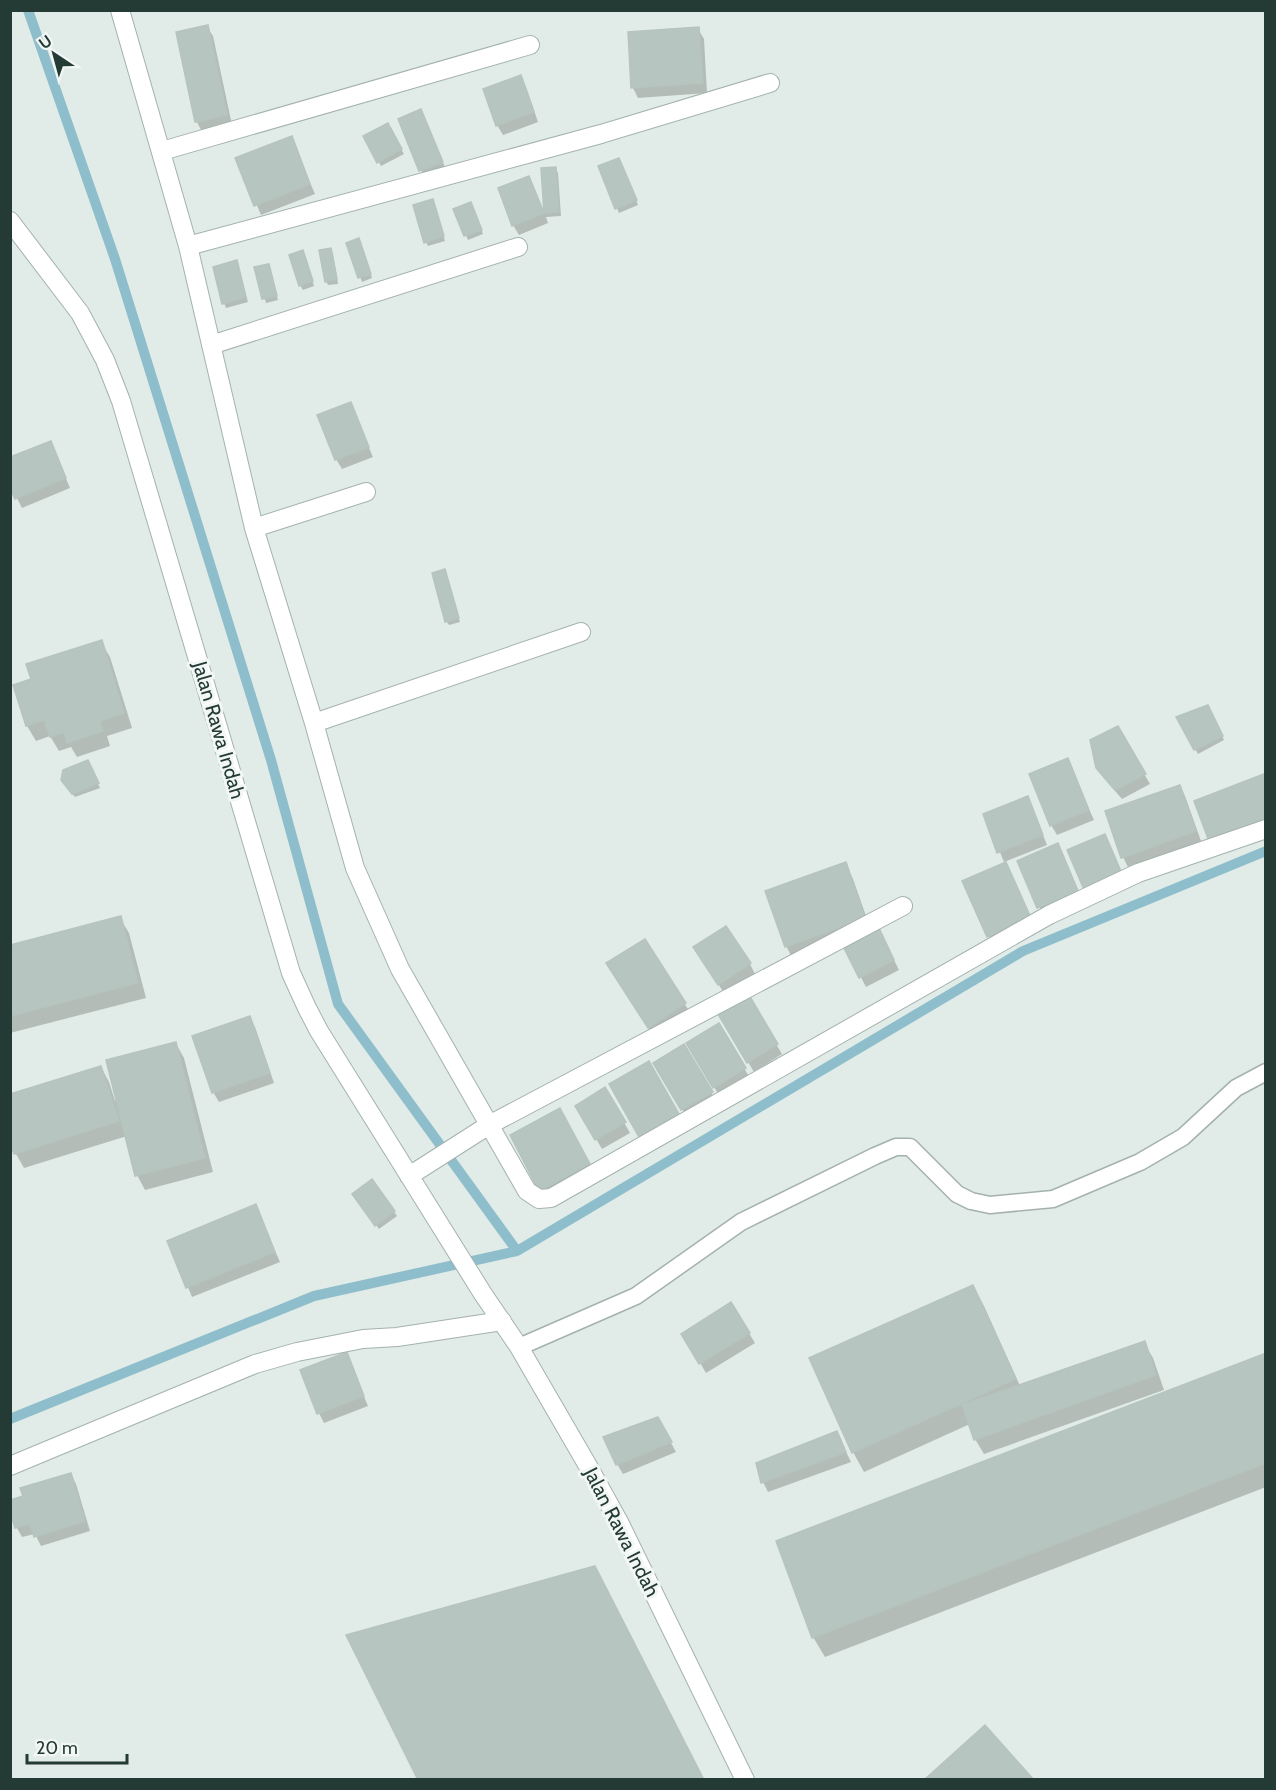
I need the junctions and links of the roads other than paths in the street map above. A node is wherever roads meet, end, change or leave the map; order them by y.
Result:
1 (120, 10) edge
2 (530, 45) dead end
3 (770, 83) dead end
4 (162, 151) junction
5 (10, 221) edge
6 (188, 246) junction
7 (518, 247) dead end
8 (211, 345) junction
9 (366, 492) dead end
10 (254, 528) junction
11 (581, 632) dead end
12 (314, 723) junction
13 (1266, 829) edge
14 (903, 906) dead end
15 (1266, 1072) edge
16 (489, 1125) junction
17 (409, 1176) junction
18 (502, 1321) junction
19 (519, 1347) junction
20 (10, 1466) edge
21 (745, 1779) edge

1 - 4 street
2 - 4 street
3 - 6 street
4 - 6 street
5 - 17 street, Jalan Rawa Indah
6 - 8 street
7 - 8 street
8 - 10 street
9 - 10 street
10 - 12 street
11 - 12 street
12 - 16 street
13 - 16 street
14 - 16 street
15 - 19 lane
16 - 17 street
17 - 18 street, Jalan Rawa Indah
18 - 19 street, Jalan Rawa Indah
18 - 20 street
19 - 21 street, Jalan Rawa Indah

